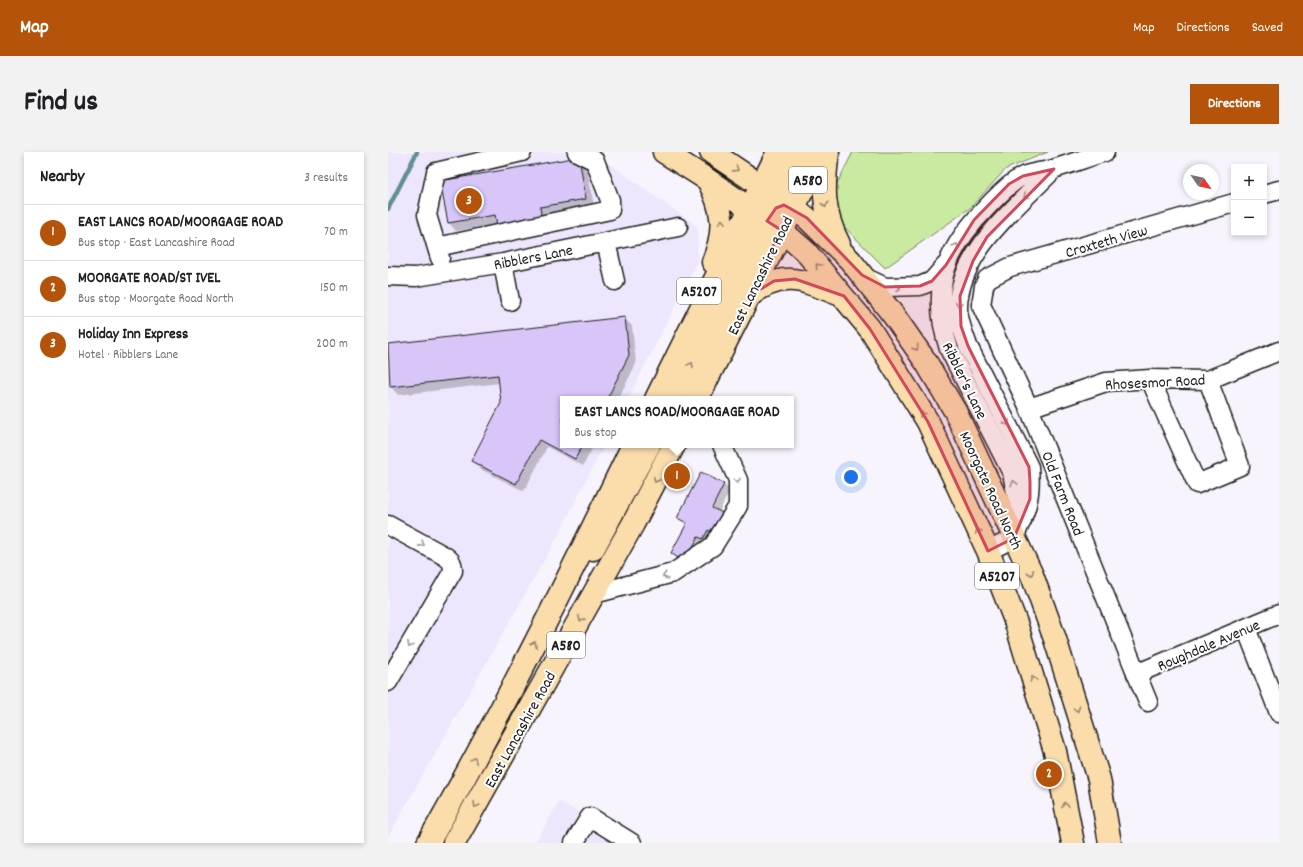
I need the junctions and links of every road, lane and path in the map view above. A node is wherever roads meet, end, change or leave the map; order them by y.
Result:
1 (522, 152) edge
2 (577, 152) edge
3 (664, 152) edge
4 (711, 152) edge
5 (778, 152) edge
6 (801, 152) edge
7 (822, 152) edge
8 (828, 152) edge
9 (1105, 152) edge
10 (1054, 169) junction
11 (708, 180) junction
12 (1279, 190) edge
13 (1267, 193) edge
14 (777, 197) junction
15 (1231, 204) edge
16 (766, 220) junction
17 (678, 227) dead end
18 (606, 242) junction
19 (437, 247) junction
20 (503, 263) junction
21 (946, 265) junction
22 (856, 268) junction
23 (444, 272) junction
24 (388, 276) edge
25 (615, 281) dead end
26 (984, 286) joint
27 (749, 296) junction
28 (844, 296) junction
29 (510, 301) dead end
30 (1279, 351) edge
31 (1150, 379) junction
32 (1208, 380) junction
33 (703, 394) edge
34 (650, 396) edge
35 (658, 396) edge
36 (675, 396) edge
37 (1029, 408) junction
38 (632, 448) edge
39 (647, 448) edge
40 (672, 448) edge
41 (723, 448) edge
42 (389, 529) edge
43 (1018, 529) junction
44 (988, 551) junction
45 (594, 594) junction
46 (559, 597) junction
47 (1279, 614) edge
48 (1246, 628) junction
49 (1136, 674) junction
50 (388, 682) edge
51 (1148, 702) dead end
52 (1279, 713) edge
53 (428, 843) edge
54 (454, 843) edge
55 (574, 843) edge
56 (632, 843) edge
57 (1073, 843) edge
58 (1110, 843) edge

1 - 19 street
2 - 19 street
3 - 11 main road, A5207
4 -> 14 main road, A5207
5 - 14 main road, East Lancashire Road / A580
6 - 14 main road
7 - 14 main road, East Lancashire Road / A580
8 -> 22 main road, A5207
9 - 10 street, Ribbler's Lane
21 -> 10 street, Ribbler's Lane
10 -> 43 street, Ribbler's Lane
11 - 16 main road, A5207
34 -> 11 main road, A5207
12 - 13 street
14 - 16 main road, East Lancashire Road / A580
14 - 16 main road, East Lancashire Road / A580
14 - 22 main road, Moorgate Road North / A5207
15 - 26 street, Croxteth View
16 - 27 main road, East Lancashire Road / A580
28 -> 16 main road, Moorgate Road North / A5207
16 - 35 main road, East Lancashire Road / A580
36 -> 16 main road
17 - 18 street, Ribblers Lane
18 - 20 street, Ribblers Lane
18 - 25 street
19 - 23 street
20 - 23 street, Ribblers Lane
20 - 29 street
22 -> 21 street
43 -> 21 street, Ribbler's Lane
22 -> 43 main road, Moorgate Road North / A5207
23 - 24 street, Ribblers Lane
26 - 37 street, Old Farm Road
27 - 28 main road
27 - 33 main road, East Lancashire Road / A580
44 -> 28 main road, Moorgate Road North / A5207
30 - 32 street, Rhosesmor Road
31 - 32 street, Rhosesmor Road
31 - 32 street
31 - 37 street, Rhosesmor Road
37 - 49 street, Old Farm Road
38 - 46 main road, East Lancashire Road / A580
39 - 46 main road
40 -> 45 main road, East Lancashire Road / A580
41 -> 45 street
42 -> 50 street
43 - 44 street
43 -> 58 main road, Moorgate Road North / A5207
57 -> 44 main road, Moorgate Road North / A5207
45 -> 54 main road, East Lancashire Road / A580
53 -> 46 main road, East Lancashire Road / A580
47 - 48 street, Roughdale Avenue
48 - 49 street, Roughdale Avenue
48 - 52 street
49 - 51 street, Old Farm Road
55 - 56 street

